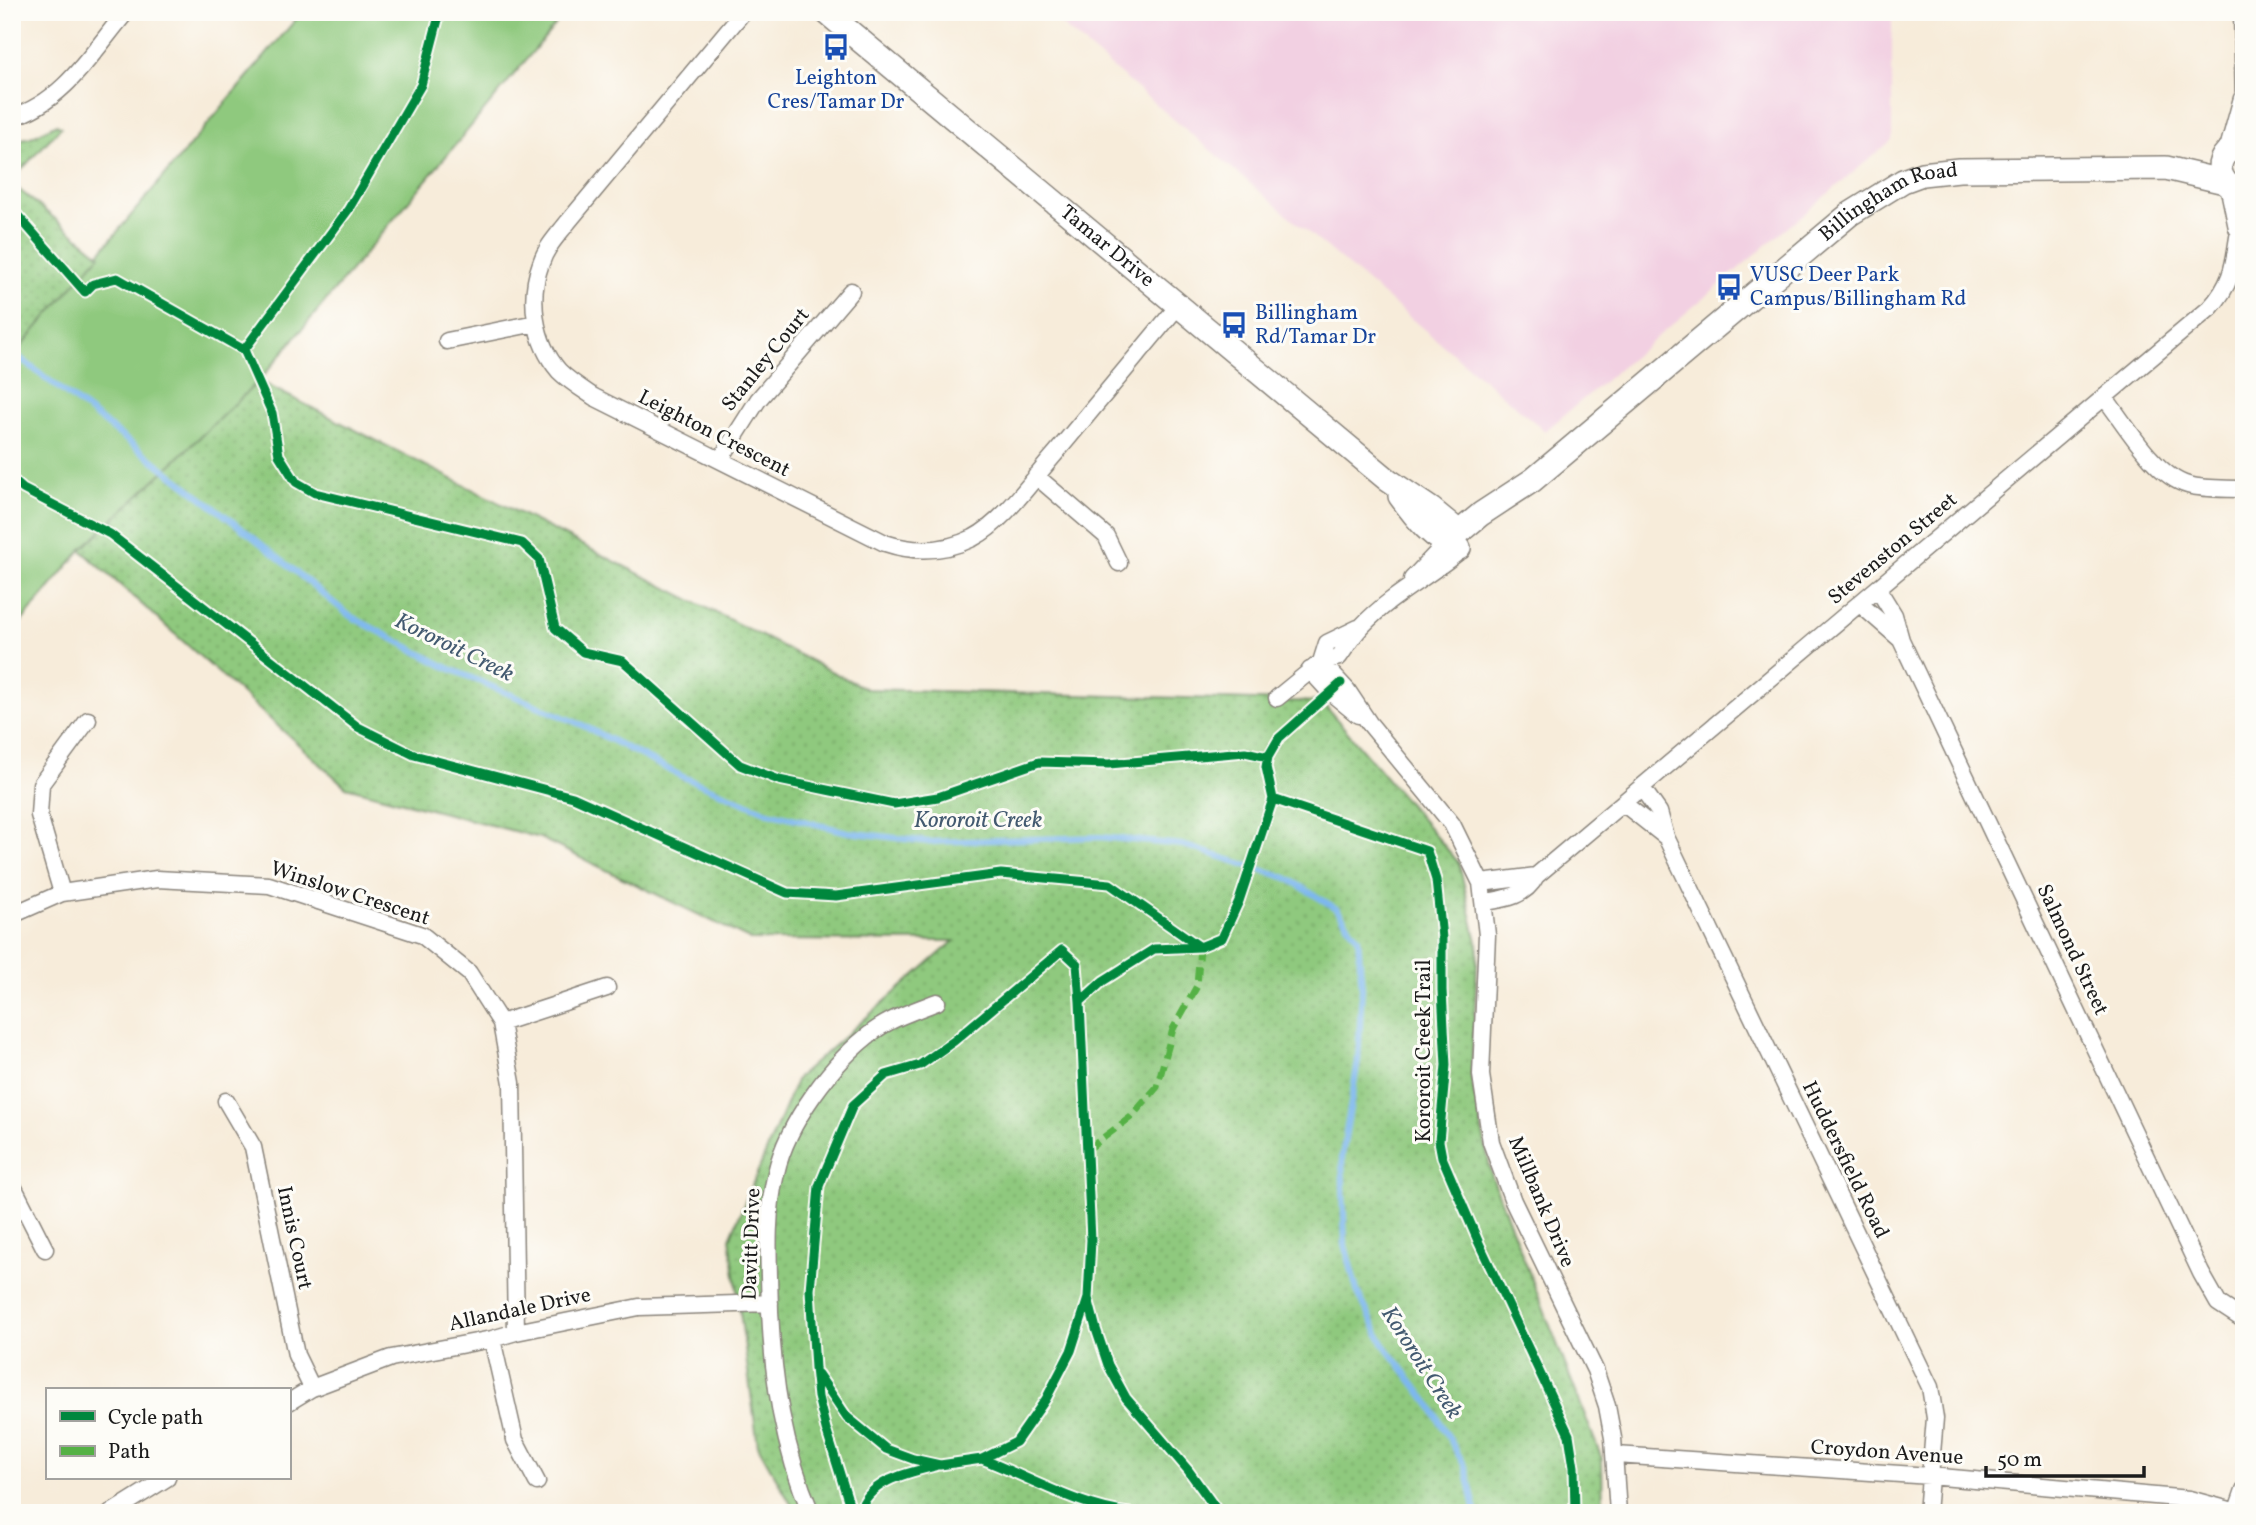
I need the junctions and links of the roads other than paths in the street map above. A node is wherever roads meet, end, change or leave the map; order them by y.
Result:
1 (126, 12) edge
2 (743, 12) edge
3 (826, 12) edge
4 (2242, 12) edge
5 (2243, 101) edge
6 (12, 117) edge
7 (2231, 152) edge
8 (2166, 168) junction
9 (2232, 185) edge
10 (2244, 210) edge
11 (2238, 230) junction
12 (850, 291) dead end
13 (1178, 306) junction
14 (536, 323) junction
15 (447, 341) dead end
16 (2105, 398) junction
17 (720, 460) junction
18 (1036, 476) junction
19 (2244, 489) edge
20 (1455, 542) junction
21 (1119, 563) dead end
22 (1878, 589) junction
23 (1860, 604) junction
24 (1901, 640) junction
25 (1316, 666) junction
26 (1277, 698) dead end
27 (88, 720) dead end
28 (1642, 788) junction
29 (1623, 803) junction
30 (1666, 837) junction
31 (1536, 876) junction
32 (1481, 883) junction
33 (62, 893) junction
34 (1485, 902) junction
35 (12, 915) edge
36 (607, 988) dead end
37 (937, 1002) dead end
38 (501, 1023) junction
39 (226, 1101) dead end
40 (12, 1184) edge
41 (45, 1249) dead end
42 (770, 1303) junction
43 (2243, 1319) edge
44 (516, 1332) junction
45 (492, 1339) junction
46 (312, 1388) junction
47 (290, 1401) edge
48 (1616, 1455) junction
49 (1930, 1476) junction
50 (164, 1480) edge
51 (537, 1482) dead end
52 (2244, 1490) edge
53 (2236, 1512) edge
54 (111, 1513) edge
55 (811, 1513) edge
56 (1618, 1513) edge
57 (1927, 1513) edge

1 - 6 street
2 - 14 street, Leighton Crescent
3 - 13 street, Tamar Drive
4 - 5 street
5 - 7 street
7 - 8 street, Billingham Road
7 - 9 street
8 - 9 street, Billingham Road
8 - 20 street, Billingham Road
9 - 11 street, Stevenston Street
10 - 11 street, Stevenston Street
11 - 16 street, Stevenston Street
12 - 17 street, Stanley Court
13 - 18 street, Leighton Crescent
13 - 20 street, Tamar Drive
14 - 15 street
14 - 17 street, Leighton Crescent
16 - 19 street
16 - 22 street, Stevenston Street
17 - 18 street, Leighton Crescent
18 - 21 street
20 - 25 street, Billingham Road
22 - 23 street, Stevenston Street
22 - 24 street, Salmond Street
23 - 24 street
23 - 28 street, Stevenston Street
24 - 43 street, Salmond Street
25 - 26 street, Billingham Road
25 - 32 street, Millbank Drive
27 - 33 street
28 - 29 street, Stevenston Street
28 - 30 street, Huddersfield Road
29 - 30 street, Huddersfield Road
29 - 31 street, Stevenston Street
30 - 49 street, Huddersfield Road
31 - 32 street
31 - 34 street, Stevenston Street
32 - 34 street, Millbank Drive
33 - 35 street, Winslow Crescent
33 - 38 street, Winslow Crescent
34 - 48 street, Millbank Drive
36 - 38 street
37 - 42 street, Davitt Drive
38 - 44 street, Winslow Crescent
39 - 46 street, Innis Court
40 - 41 street
42 - 44 street, Allandale Drive
42 - 55 street, Davitt Drive
44 - 45 street, Allandale Drive
45 - 46 street, Allandale Drive
45 - 51 street
46 - 47 street, Allandale Drive
48 - 49 street, Croydon Avenue
48 - 56 street, Millbank Drive
49 - 53 street, Croydon Avenue
49 - 57 street, Huddersfield Road
50 - 54 street
52 - 53 street

